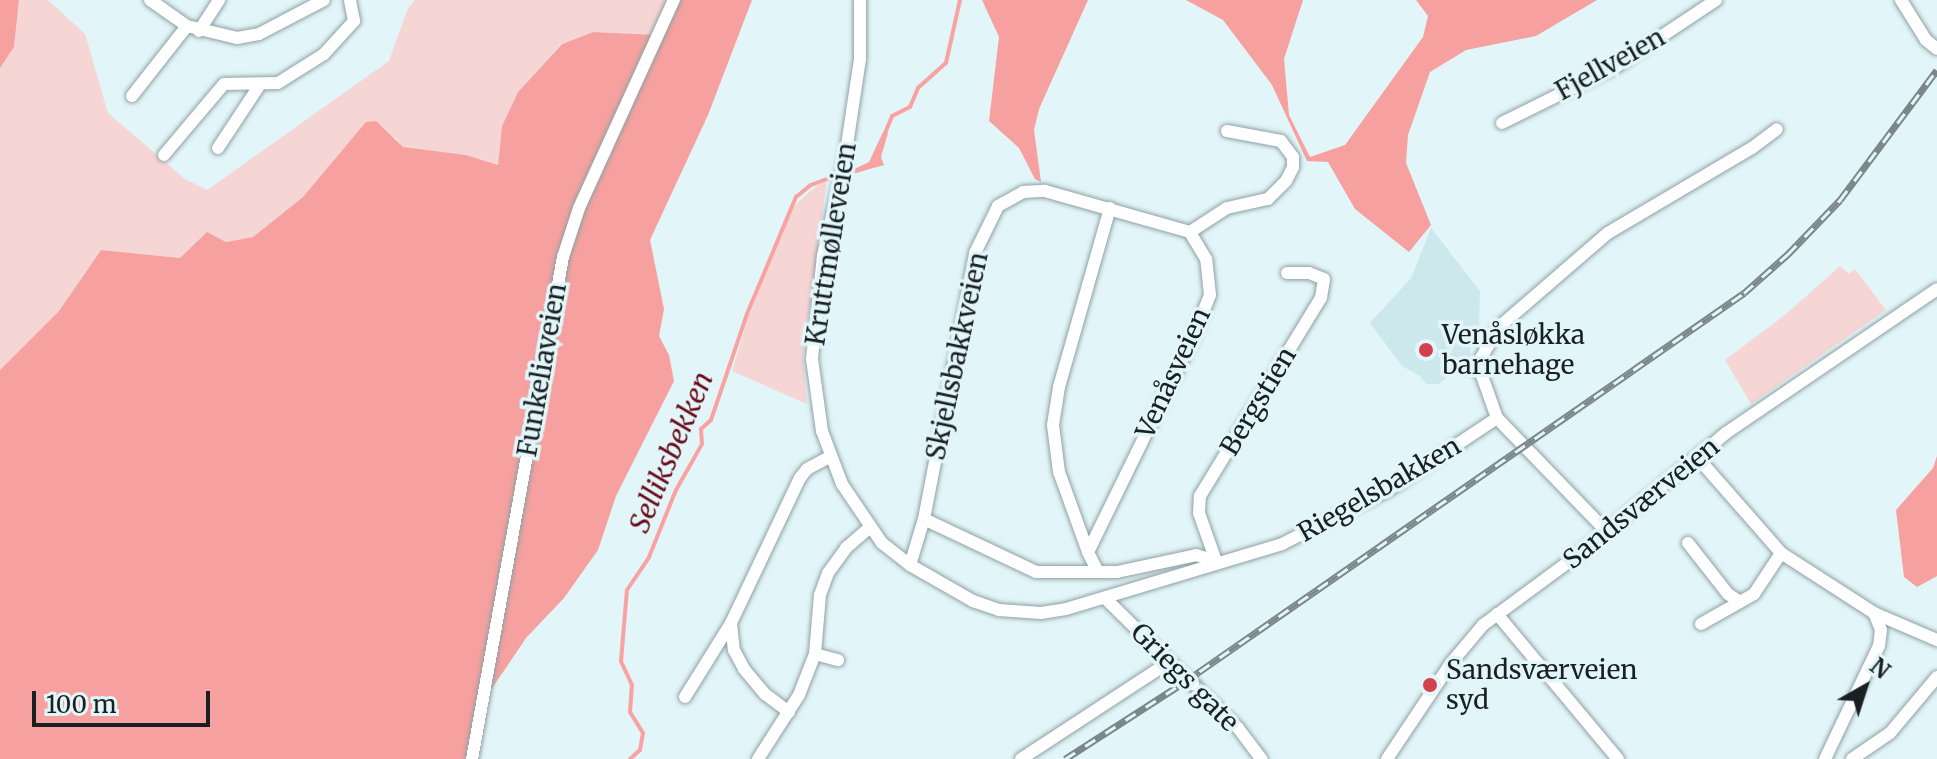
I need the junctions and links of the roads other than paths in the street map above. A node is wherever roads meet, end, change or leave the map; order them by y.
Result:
1 (150, 0) edge
2 (219, 0) edge
3 (324, 0) edge
4 (350, 0) edge
5 (674, 0) edge
6 (860, 0) edge
7 (1716, 0) edge
8 (1901, 0) edge
9 (193, 28) junction
10 (1937, 49) edge
11 (259, 86) junction
12 (132, 96) dead end
13 (1502, 123) dead end
14 (1777, 129) dead end
15 (1227, 131) dead end
16 (218, 148) dead end
17 (164, 155) dead end
18 (1110, 208) junction
19 (1190, 232) junction
20 (1287, 273) dead end
21 (1937, 289) edge
22 (1497, 418) junction
23 (830, 457) junction
24 (1697, 457) junction
25 (924, 519) junction
26 (870, 527) junction
27 (1606, 531) junction
28 (1688, 543) dead end
29 (1088, 552) junction
30 (1781, 553) junction
31 (1216, 561) junction
32 (910, 565) junction
33 (1098, 572) junction
34 (1106, 599) junction
35 (1740, 602) junction
36 (1874, 613) junction
37 (1497, 614) junction
38 (731, 623) junction
39 (1701, 624) dead end
40 (1937, 640) edge
41 (815, 654) junction
42 (838, 660) dead end
43 (1169, 662) junction
44 (1937, 677) edge
45 (685, 697) dead end
46 (789, 712) junction
47 (472, 759) edge
48 (758, 759) edge
49 (1021, 759) edge
50 (1261, 759) edge
51 (1387, 759) edge
52 (1618, 759) edge
53 (1825, 759) edge
54 (1852, 759) edge

1 - 9 street
2 - 9 street
3 - 9 street
4 - 11 street
5 - 47 street, Funkeliaveien
6 - 23 street, Kruttmølleveien
7 - 13 street, Fjellveien
8 - 10 street
9 - 12 street
11 - 16 street
11 - 17 street
14 - 22 street
15 - 19 street
18 - 19 street, Skjellsbakkveien
18 - 25 street, Skjellsbakkveien
18 - 29 street
19 - 29 street, Venåsveien
20 - 31 street, Bergstien
21 - 24 street, Sandsværveien
22 - 27 street
22 - 31 street, Riegelsbakken
23 - 26 street, Kruttmølleveien
23 - 38 street
24 - 27 street, Sandsværveien
24 - 30 street
25 - 32 street, Skjellsbakkveien
25 - 33 street, Riegelsbakken
26 - 32 street, Kruttmølleveien
26 - 41 street
27 - 37 street, Sandsværveien
28 - 35 street
29 - 33 street
30 - 35 street
30 - 36 street
31 - 33 street, Riegelsbakken
31 - 34 street, Kruttmølleveien
32 - 34 street, Kruttmølleveien
34 - 43 street, Griegs gate
35 - 39 street
36 - 40 street
36 - 53 street
37 - 51 street, Sandsværveien
37 - 52 street
38 - 45 street
38 - 46 street
41 - 42 street
41 - 46 street
43 - 49 street
43 - 50 street, Griegs gate, bridge
44 - 54 street
46 - 48 street

